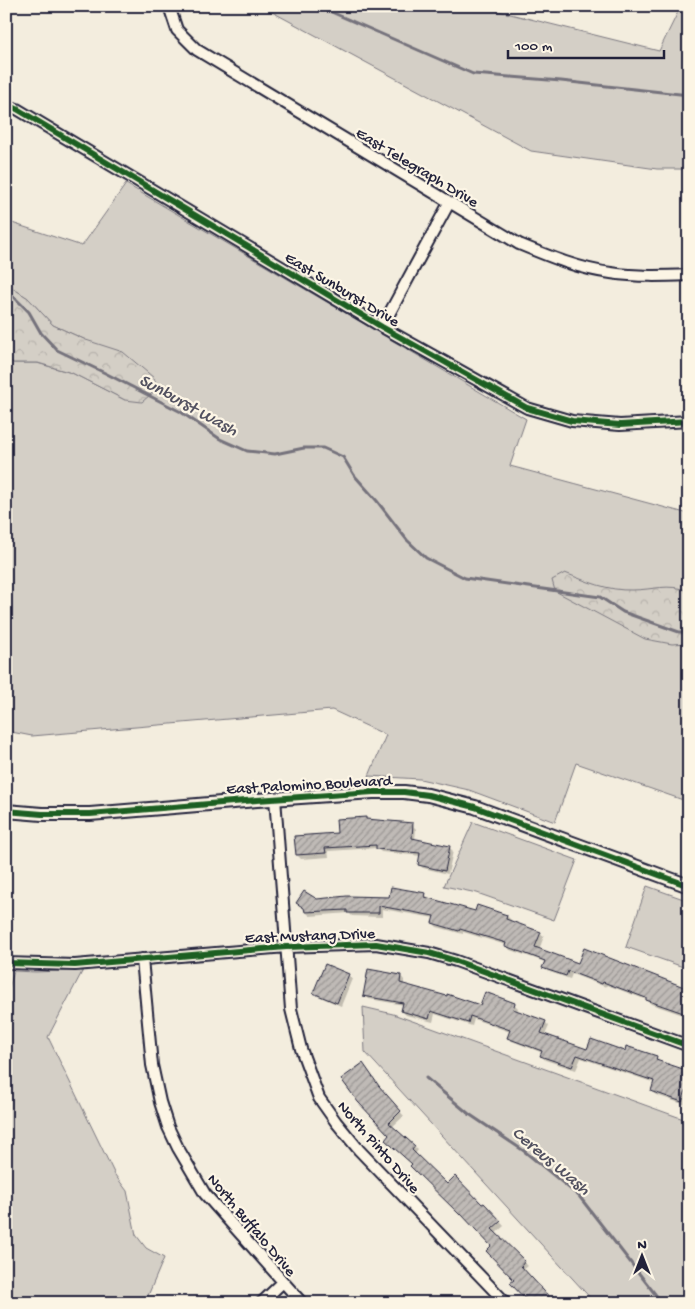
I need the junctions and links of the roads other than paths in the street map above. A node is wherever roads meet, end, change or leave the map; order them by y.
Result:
1 (169, 6) edge
2 (6, 106) edge
3 (449, 203) junction
4 (689, 275) edge
5 (382, 327) junction
6 (689, 421) edge
7 (275, 798) junction
8 (6, 811) edge
9 (689, 886) edge
10 (286, 947) junction
11 (142, 959) junction
12 (6, 963) edge
13 (689, 1046) edge
14 (283, 1282) junction
15 (261, 1303) edge
16 (302, 1303) edge
17 (506, 1303) edge

1 - 3 street, East Telegraph Drive
2 - 5 street, East Sunburst Drive
3 - 4 street, East Telegraph Drive
3 - 5 street
5 - 6 street, East Sunburst Drive
7 - 8 street, East Palomino Boulevard
7 - 9 street, East Palomino Boulevard
7 - 10 street, North Pinto Drive
10 - 11 street, East Mustang Drive
10 - 13 street, East Mustang Drive
10 - 17 street, North Pinto Drive
11 - 12 street, East Mustang Drive
11 - 14 street, North Buffalo Drive
14 - 15 street
14 - 16 street, North Buffalo Drive

